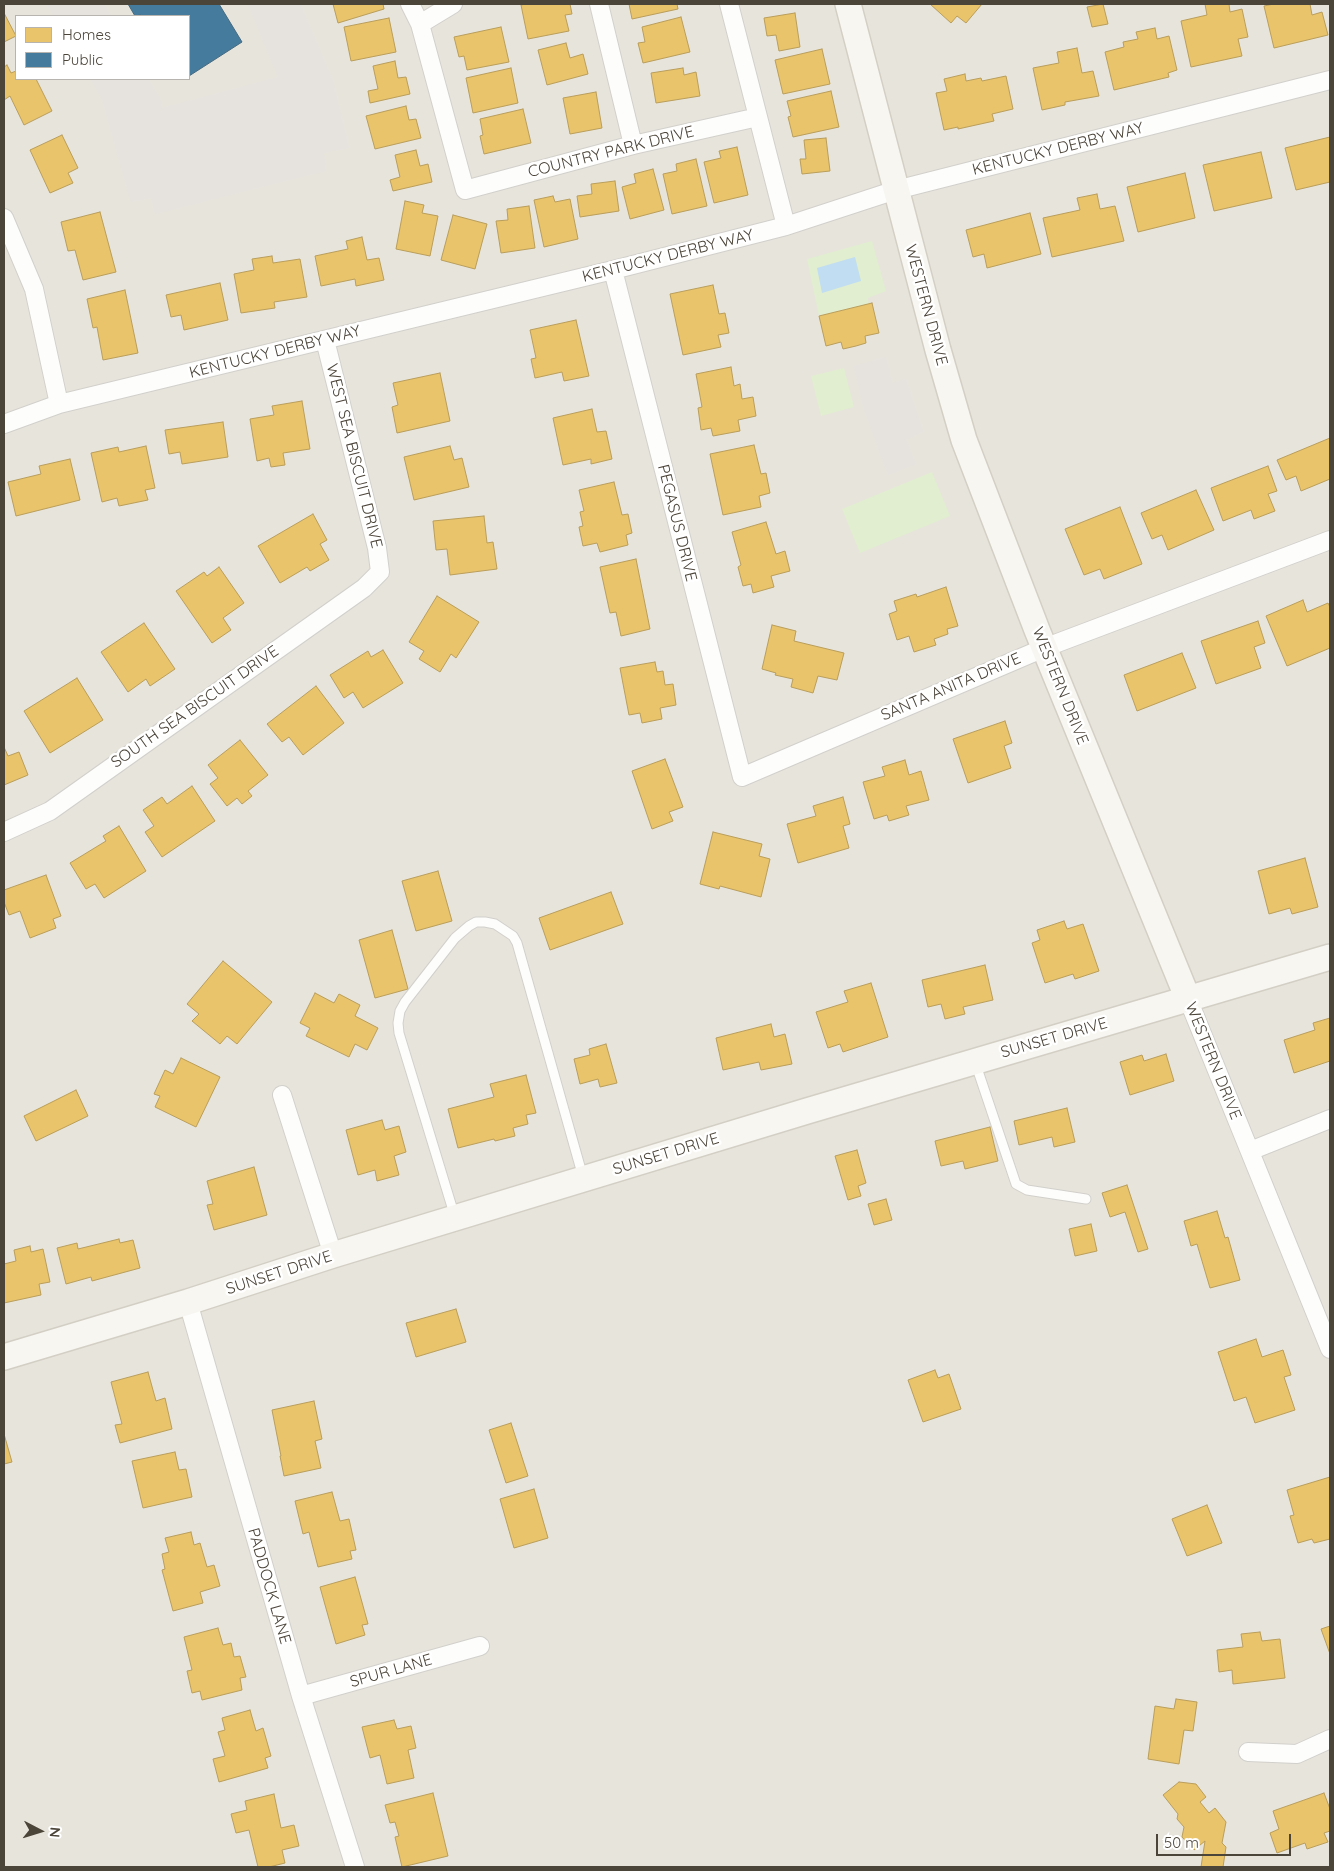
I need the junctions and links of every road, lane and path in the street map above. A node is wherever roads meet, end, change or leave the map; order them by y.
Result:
1 (410, 4) edge
2 (453, 4) edge
3 (599, 4) edge
4 (729, 4) edge
5 (848, 4) edge
6 (420, 24) junction
7 (1330, 80) edge
8 (758, 117) junction
9 (634, 145) junction
10 (896, 190) junction
11 (4, 218) edge
12 (786, 226) junction
13 (613, 270) junction
14 (325, 340) junction
15 (60, 404) junction
16 (4, 424) edge
17 (1330, 540) edge
18 (380, 572) joint
19 (1044, 648) junction
20 (742, 777) joint
21 (4, 832) edge
22 (1330, 957) edge
23 (1188, 999) junction
24 (974, 1062) junction
25 (282, 1096) dead end
26 (1330, 1119) edge
27 (1250, 1151) junction
28 (584, 1179) junction
29 (1086, 1199) dead end
30 (456, 1218) junction
31 (333, 1256) junction
32 (188, 1302) junction
33 (1330, 1349) edge
34 (4, 1357) edge
35 (480, 1646) dead end
36 (301, 1696) junction
37 (1330, 1739) edge
38 (1248, 1752) dead end
39 (355, 1867) edge

1 - 6 street
2 - 6 street
3 - 9 street
4 - 8 street
5 - 10 main road, WESTERN DRIVE
6 - 9 street, COUNTRY PARK DRIVE
7 - 10 street, KENTUCKY DERBY WAY
8 - 9 street, COUNTRY PARK DRIVE
8 - 12 street
10 - 12 street, KENTUCKY DERBY WAY
10 - 19 main road, WESTERN DRIVE
11 - 15 street
12 - 13 street, KENTUCKY DERBY WAY
13 - 14 street, KENTUCKY DERBY WAY
13 - 20 street, PEGASUS DRIVE
14 - 15 street, KENTUCKY DERBY WAY
14 - 18 street, WEST SEA BISCUIT DRIVE
15 - 16 street, KENTUCKY DERBY WAY
17 - 19 street, SANTA ANITA DRIVE
18 - 21 street, SOUTH SEA BISCUIT DRIVE
19 - 20 street, SANTA ANITA DRIVE
19 - 23 main road, WESTERN DRIVE
22 - 23 main road, SUNSET DRIVE
23 - 24 main road, SUNSET DRIVE
23 - 27 street, WESTERN DRIVE
24 - 28 main road, SUNSET DRIVE
24 - 29 lane
25 - 31 street
26 - 27 street
27 - 33 street, WESTERN DRIVE
28 - 30 main road, SUNSET DRIVE
28 - 30 lane
30 - 31 main road, SUNSET DRIVE
31 - 32 main road, SUNSET DRIVE
32 - 34 main road, SUNSET DRIVE
32 - 36 street, PADDOCK LANE
35 - 36 street, SPUR LANE
36 - 39 street, PADDOCK LANE
37 - 38 street

